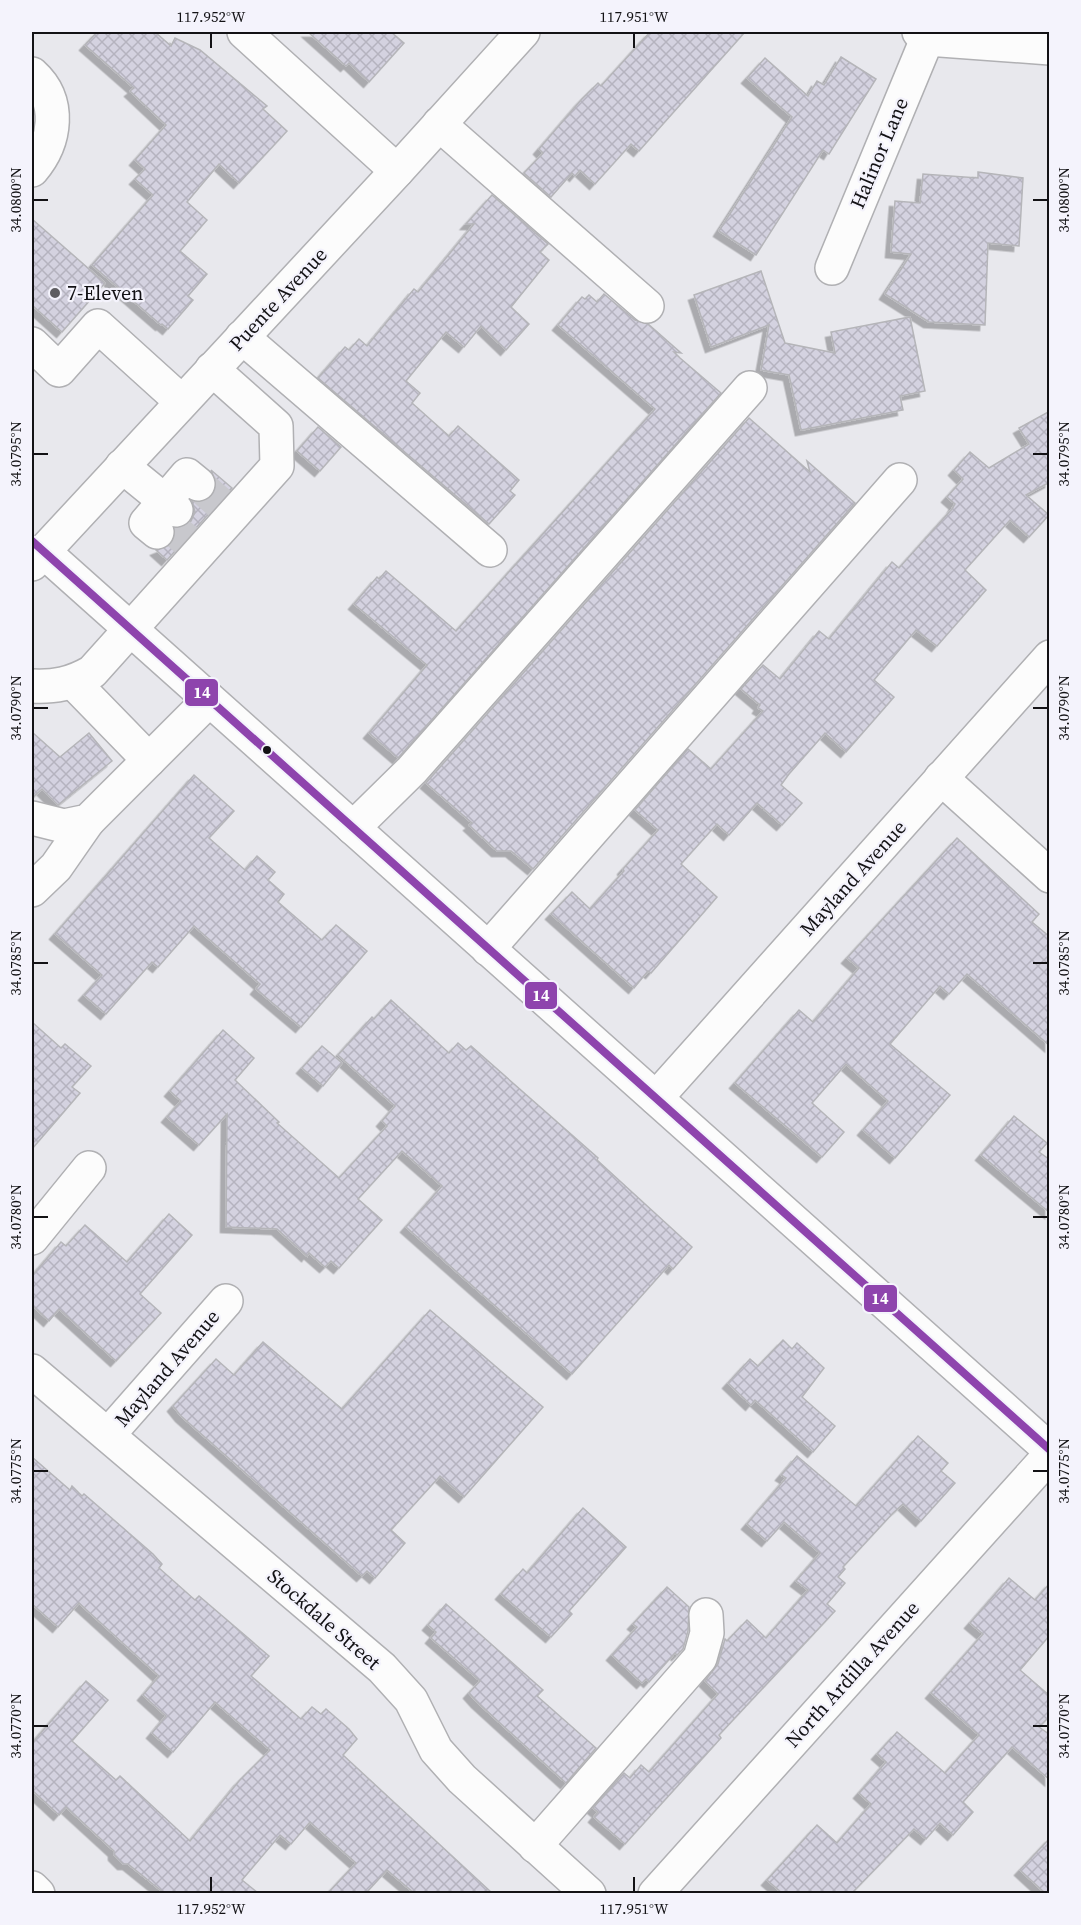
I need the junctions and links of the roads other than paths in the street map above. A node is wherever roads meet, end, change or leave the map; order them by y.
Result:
1 (244, 32) edge
2 (523, 32) edge
3 (923, 35) edge
4 (1050, 48) edge
5 (32, 74) edge
6 (439, 124) junction
7 (32, 170) edge
8 (397, 171) junction
9 (832, 268) dead end
10 (647, 306) dead end
11 (242, 337) junction
12 (32, 344) edge
13 (212, 369) junction
14 (750, 388) dead end
15 (182, 402) junction
16 (122, 466) junction
17 (900, 480) dead end
18 (172, 506) tunnel mouth
19 (490, 550) dead end
20 (35, 552) edge
21 (129, 628) junction
22 (1050, 657) edge
23 (73, 682) junction
24 (32, 686) edge
25 (209, 700) junction
26 (149, 760) junction
27 (941, 778) junction
28 (32, 818) edge
29 (88, 821) junction
30 (353, 828) junction
31 (1050, 876) edge
32 (32, 890) edge
33 (488, 949) junction
34 (656, 1098) junction
35 (89, 1168) dead end
36 (32, 1238) edge
37 (226, 1301) dead end
38 (32, 1371) edge
39 (108, 1435) junction
40 (1050, 1450) edge
41 (1050, 1455) edge
42 (706, 1615) dead end
43 (535, 1846) junction
44 (32, 1888) edge
45 (38, 1893) edge
46 (589, 1893) edge
47 (655, 1893) edge

1 - 8 street
2 - 6 street, Puente Avenue
3 - 4 street
3 - 9 street, Halinor Lane
5 - 7 street
6 - 8 street, Puente Avenue
6 - 10 street
8 - 11 street, Puente Avenue
11 - 13 street, Puente Avenue
11 - 19 street
12 - 15 street
13 - 15 street, Puente Avenue
13 - 21 street
14 - 30 street
15 - 16 street, Puente Avenue
16 - 18 street
16 - 20 street, Puente Avenue
17 - 33 street
20 - 21 street
21 - 23 street
21 - 25 street
22 - 27 street, Mayland Avenue
23 - 24 street
23 - 26 street
25 - 26 street
25 - 30 street
26 - 29 street
27 - 31 street
27 - 34 street, Mayland Avenue
28 - 29 street
29 - 32 street
30 - 33 street
33 - 34 street
34 - 40 street
35 - 36 street
37 - 39 street, Mayland Avenue
38 - 39 street, Stockdale Street
39 - 43 street, Stockdale Street
41 - 47 street, North Ardilla Avenue
42 - 43 street
43 - 46 street, Stockdale Street
44 - 45 street

